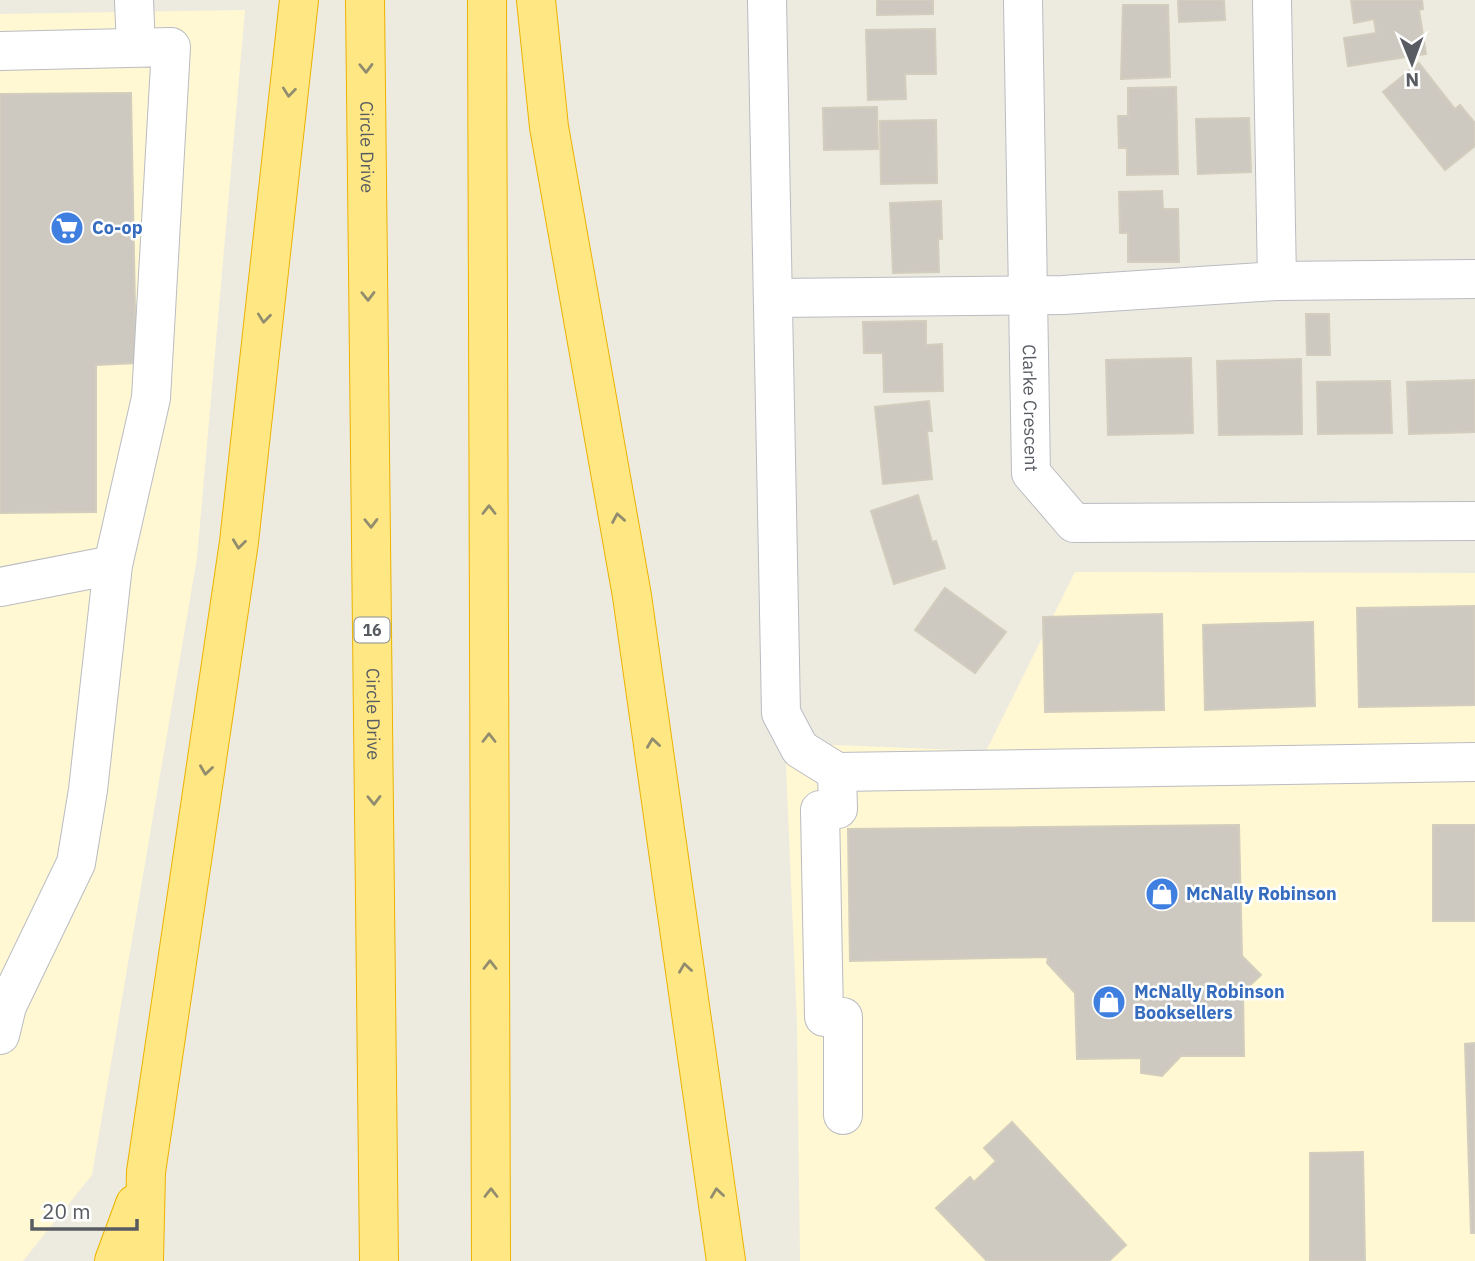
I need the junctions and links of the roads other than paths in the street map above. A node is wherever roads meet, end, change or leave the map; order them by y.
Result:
1 (134, 0) edge
2 (299, 0) edge
3 (365, 0) edge
4 (487, 0) edge
5 (536, 0) edge
6 (767, 0) edge
7 (1023, 0) edge
8 (1272, 0) edge
9 (136, 47) junction
10 (0, 51) edge
11 (1475, 279) edge
12 (1277, 281) junction
13 (1028, 295) junction
14 (774, 298) junction
15 (1475, 521) edge
16 (113, 565) junction
17 (0, 587) edge
18 (1475, 762) edge
19 (837, 772) junction
20 (2, 1016) edge
21 (843, 1115) dead end
22 (146, 1172) junction
23 (114, 1261) edge
24 (144, 1261) edge
25 (379, 1261) edge
26 (491, 1261) edge
27 (726, 1261) edge

1 - 9 street
2 -> 22 highway
3 -> 25 highway, Circle Drive / 16
26 -> 4 highway
27 -> 5 highway
6 - 14 street
7 - 13 street, Clarke Crescent
8 - 12 street
9 - 10 street
9 - 16 street
11 - 12 street
12 - 13 street
13 - 14 street
13 - 15 street, Clarke Crescent
14 - 19 street
16 - 17 street
16 - 20 street
18 - 19 street
19 - 21 street
22 - 23 highway
22 - 24 highway

